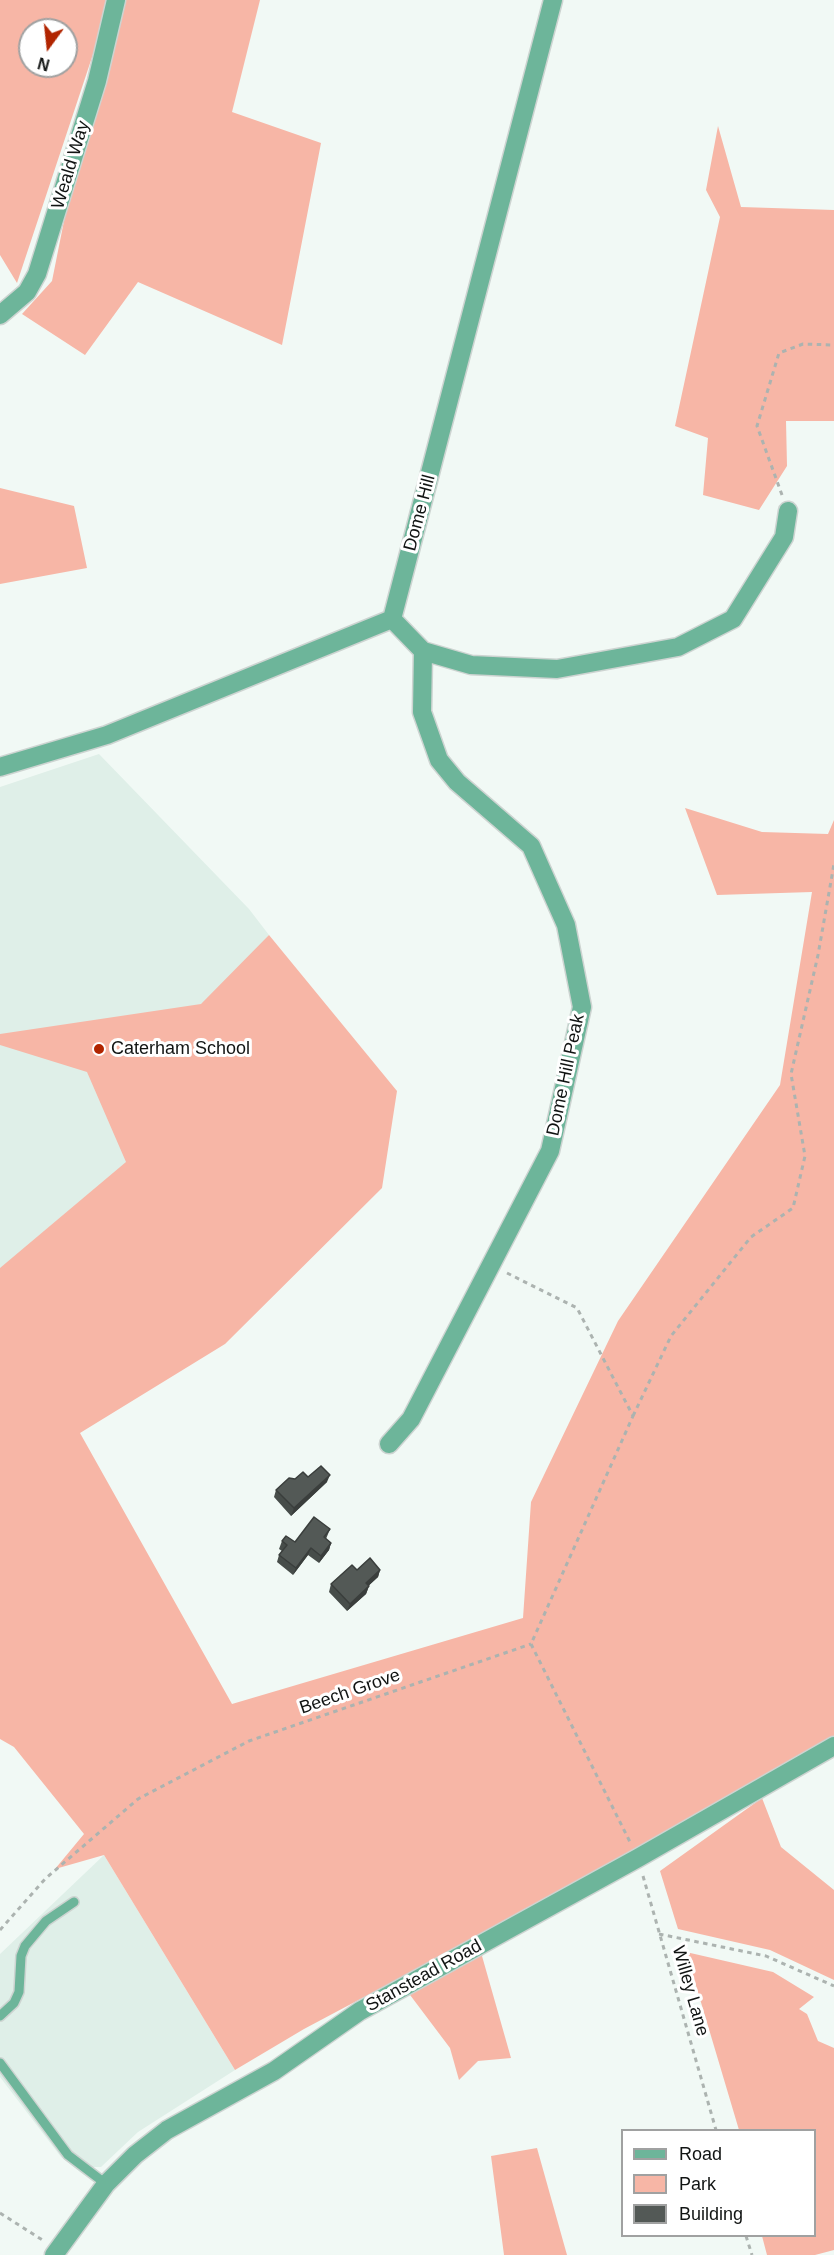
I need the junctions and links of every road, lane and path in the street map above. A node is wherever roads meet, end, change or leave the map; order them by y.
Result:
1 (116, 0) edge
2 (553, 0) edge
3 (0, 315) edge
4 (834, 345) edge
5 (788, 512) joint
6 (392, 619) junction
7 (423, 651) junction
8 (0, 767) edge
9 (834, 864) edge
10 (489, 1264) junction
11 (633, 1416) junction
12 (389, 1444) dead end
13 (531, 1644) junction
14 (834, 1746) edge
15 (638, 1858) junction
16 (74, 1902) dead end
17 (0, 1922) edge
18 (4, 1925) junction
19 (0, 1930) edge
20 (659, 1934) junction
21 (834, 1986) edge
22 (0, 2016) edge
23 (0, 2063) edge
24 (716, 2129) edge
25 (106, 2184) junction
26 (0, 2213) edge
27 (747, 2237) edge
28 (55, 2252) edge
29 (752, 2255) edge

1 - 3 street, Weald Way
2 - 6 street, Dome Hill
4 - 5 path
5 - 7 street
6 - 7 street
6 - 8 street
7 - 10 street, Dome Hill Peak
9 - 11 path
10 - 11 path
10 - 12 street, Dome Hill Peak
11 - 13 path
13 - 15 path
13 - 18 path, Beech Grove
14 - 15 street, Stanstead Road
15 - 20 path, Willey Lane
15 - 25 street, Stanstead Road
16 - 22 lane
17 - 18 path
18 - 19 path, Beech Grove
20 - 21 path
20 - 24 path, Willey Lane
23 - 25 lane
25 - 28 street, Stanstead Road
26 - 28 path
27 - 29 path

